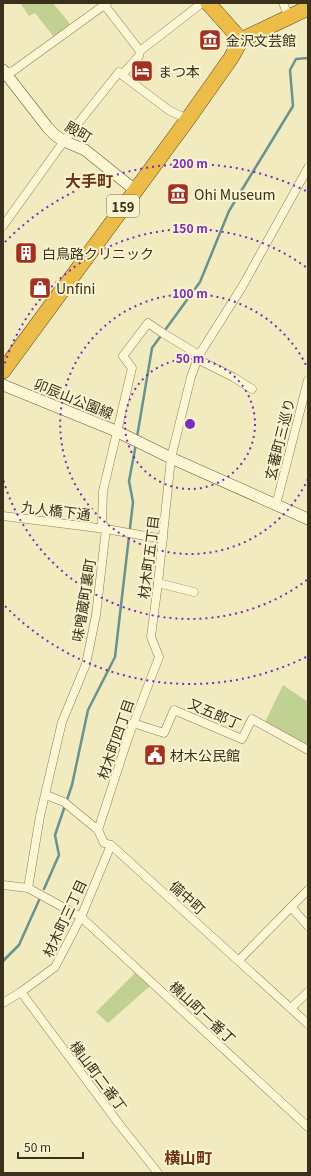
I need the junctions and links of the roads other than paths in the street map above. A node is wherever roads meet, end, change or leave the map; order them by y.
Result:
1 (202, 3) edge
2 (208, 3) edge
3 (283, 3) edge
4 (105, 4) edge
5 (308, 8) edge
6 (290, 17) junction
7 (241, 40) junction
8 (140, 51) junction
9 (3, 72) edge
10 (122, 75) junction
11 (188, 119) junction
12 (64, 141) junction
13 (308, 168) edge
14 (135, 190) junction
15 (3, 226) edge
16 (198, 357) junction
17 (3, 371) edge
18 (308, 380) edge
19 (3, 385) edge
20 (252, 389) dead end
21 (116, 431) junction
22 (171, 458) junction
23 (276, 505) junction
24 (3, 516) edge
25 (308, 520) edge
26 (106, 529) junction
27 (163, 539) junction
28 (158, 583) junction
29 (194, 592) dead end
30 (159, 657) joint
31 (133, 723) junction
32 (308, 750) edge
33 (46, 795) junction
34 (98, 830) junction
35 (111, 845) junction
36 (3, 885) edge
37 (28, 888) junction
38 (308, 890) edge
39 (291, 907) junction
40 (81, 916) junction
41 (308, 926) edge
42 (239, 960) junction
43 (21, 992) junction
44 (308, 992) edge
45 (3, 1003) edge
46 (291, 1008) junction
47 (308, 1024) edge
48 (308, 1127) edge
49 (158, 1173) edge

1 - 8 street
2 - 7 highway
3 - 6 street
4 - 8 street
4 - 9 street
5 - 6 highway
6 - 7 highway
7 - 11 highway, 159
8 - 10 street
9 - 12 street, 殿町
10 - 11 street
10 - 12 street
11 - 14 highway, 159
12 - 14 street, 殿町
12 - 15 street
13 - 16 street, 材木町五丁目
14 - 17 highway, 159
16 - 20 street
16 - 21 street, 味噌蔵町裏町
16 - 22 street, 材木町五丁目
18 - 23 street, 玄蕃町三巡り
19 - 21 street, 卯辰山公園線
21 - 22 street, 卯辰山公園線
21 - 26 street, 味噌蔵町裏町
22 - 23 street, 卯辰山公園線
22 - 27 street, 材木町五丁目
23 - 25 street, 卯辰山公園線
24 - 26 street, 九人橋下通
26 - 27 street, 九人橋下通
26 - 33 street, 味噌蔵町裏町
27 - 28 street, 材木町五丁目
28 - 29 street
28 - 30 street, 材木町五丁目
30 - 31 street, 材木町四丁目
31 - 32 street, 又五郎丁
31 - 34 street, 材木町四丁目
33 - 34 street, 備中町
33 - 37 street, 味噌蔵町裏町
34 - 35 street, 備中町
35 - 40 street, 材木町三丁目
35 - 42 street, 備中町
36 - 37 street
37 - 40 street, 横山町一番丁
38 - 39 street
39 - 41 street
39 - 42 street
40 - 43 street, 材木町三丁目
40 - 48 street, 横山町一番丁
42 - 46 street, 備中町
43 - 45 street, 材木町三丁目
43 - 49 street, 横山町二番丁
44 - 46 street
46 - 47 street, 備中町

